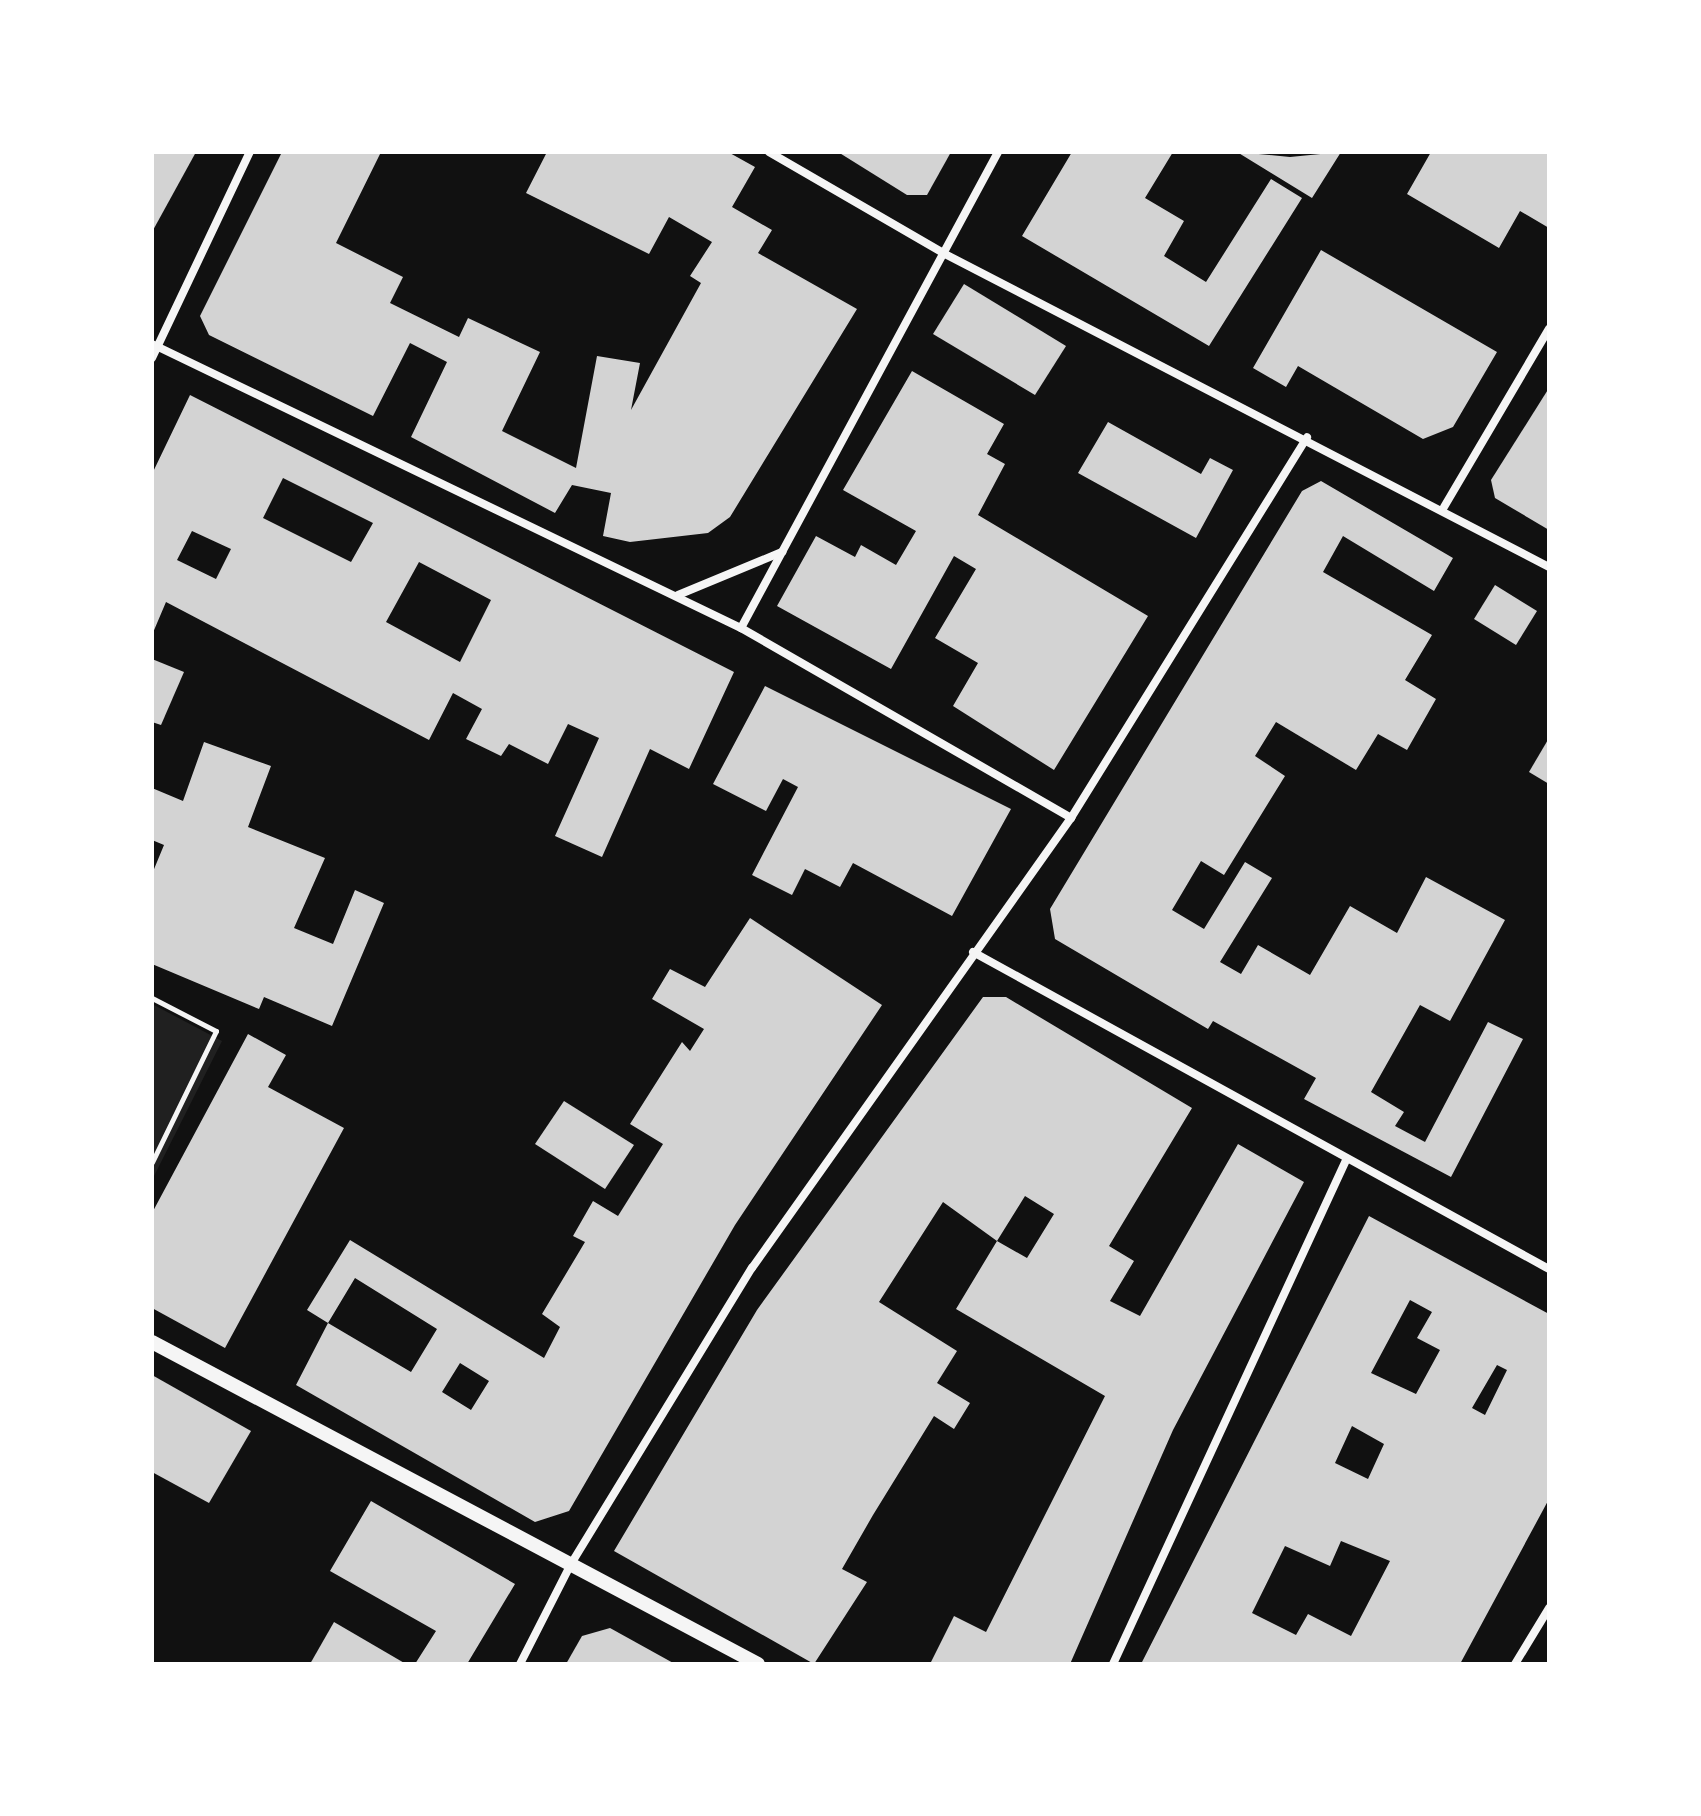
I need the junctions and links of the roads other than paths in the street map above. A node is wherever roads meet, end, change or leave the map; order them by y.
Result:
1 (250, 152) edge
2 (769, 152) edge
3 (998, 152) edge
4 (943, 253) junction
5 (1549, 329) edge
6 (154, 346) edge
7 (152, 358) edge
8 (1307, 437) junction
9 (1444, 507) junction
10 (783, 552) junction
11 (1549, 567) edge
12 (678, 595) junction
13 (741, 628) junction
14 (1071, 818) junction
15 (973, 952) junction
16 (1347, 1158) junction
17 (1549, 1269) edge
18 (152, 1342) edge
19 (571, 1564) junction
20 (1549, 1608) edge
21 (520, 1664) edge
22 (758, 1664) edge
23 (1113, 1664) edge
24 (1515, 1664) edge

1 - 6 street
2 - 4 street
3 - 4 street
4 - 8 street
4 - 10 street
5 - 9 street
6 - 7 street
6 - 12 street
8 - 9 street
8 - 14 street
9 - 11 street
10 - 12 street
10 - 13 street
12 - 13 street
13 - 14 street
14 - 15 street
15 - 16 street
15 - 19 street
16 - 17 street
16 - 23 street
18 - 19 street
19 - 21 street
19 - 22 street
20 - 24 street

